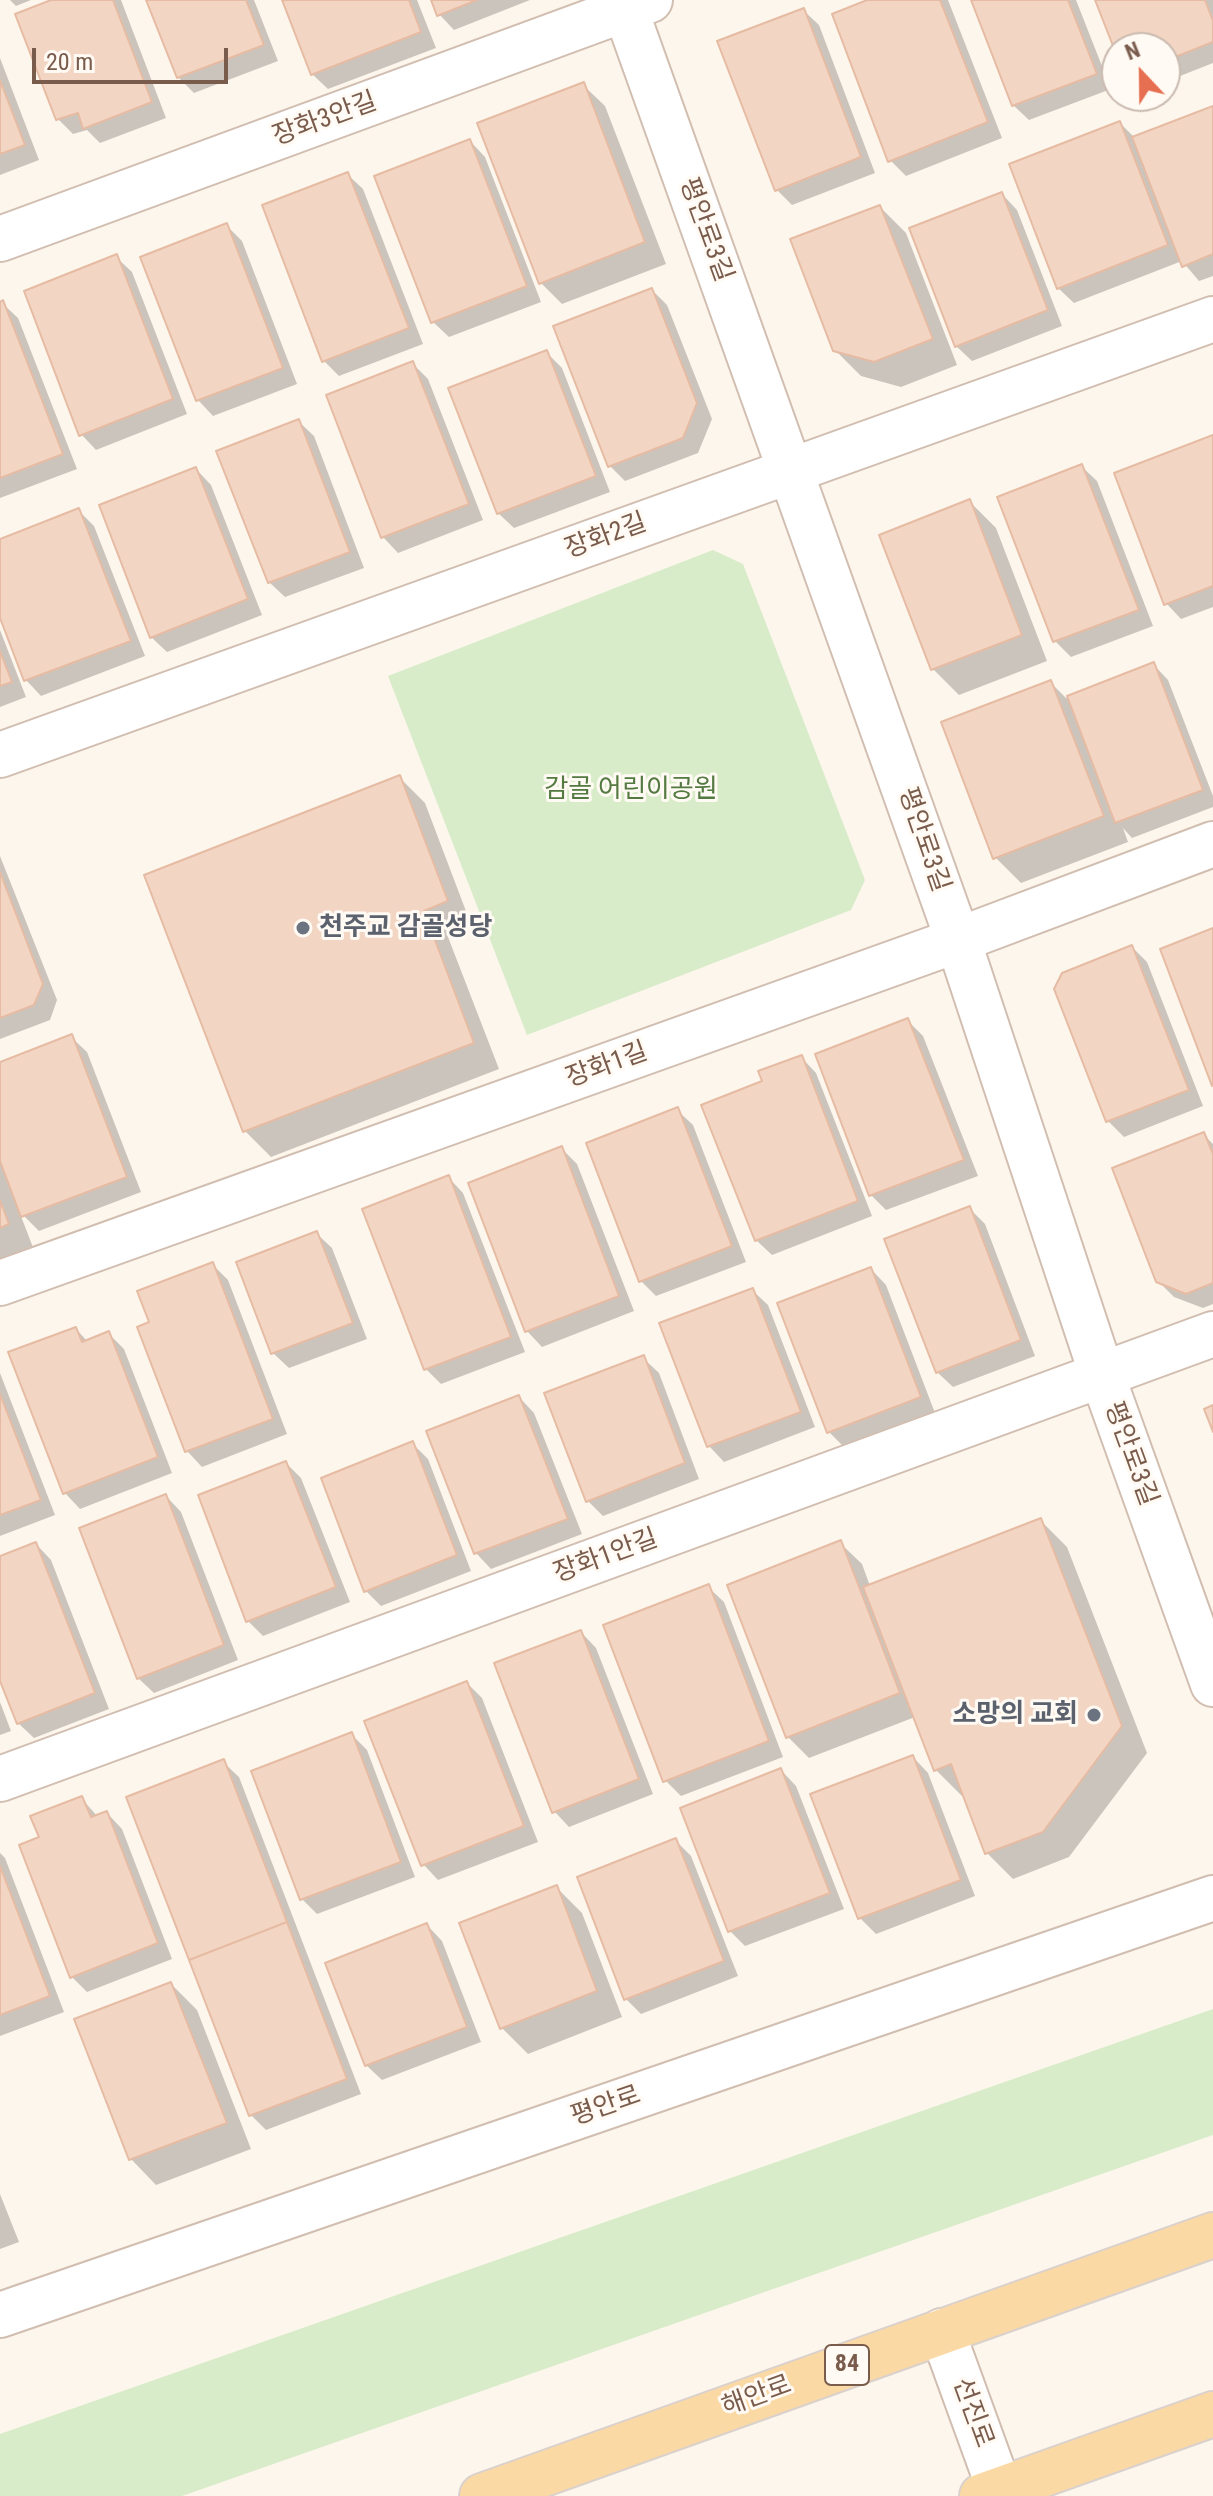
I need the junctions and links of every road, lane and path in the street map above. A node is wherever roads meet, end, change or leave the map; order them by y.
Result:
1 (633, 3) edge
2 (0, 239) edge
3 (1213, 319) edge
4 (792, 470) junction
5 (0, 755) edge
6 (1213, 844) edge
7 (958, 940) junction
8 (0, 1283) edge
9 (1213, 1334) edge
10 (1102, 1375) junction
11 (1213, 1684) edge
12 (0, 1779) edge
13 (1213, 1898) edge
14 (1213, 2235) edge
15 (0, 2315) edge
16 (942, 2331) junction
17 (1213, 2414) edge
18 (994, 2494) edge
19 (482, 2496) edge

1 - 2 street, 장화3안길
1 - 4 street, 평안로3길
3 - 4 street, 장화2길
4 - 5 street, 장화2길
4 - 7 street, 평안로3길
6 - 7 street, 장화1길
7 - 8 street, 장화1길
7 - 10 street, 평안로3길
9 - 10 street, 장화1안길
10 - 11 street, 평안로3길
10 - 12 street, 장화1안길
13 - 15 street, 평안로
14 - 16 main road, 해안로 / 84
16 - 18 street, 선진로
16 - 19 main road, 해안로 / 84
17 - 18 main road

